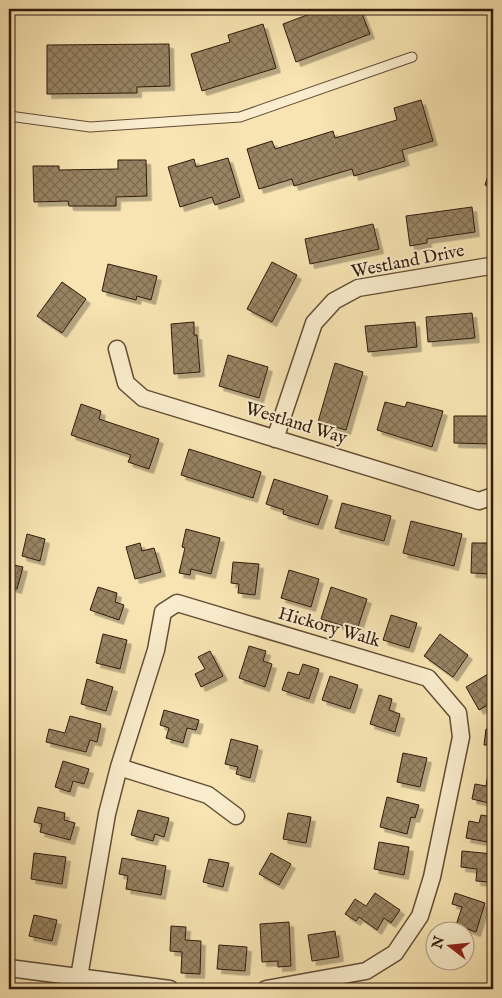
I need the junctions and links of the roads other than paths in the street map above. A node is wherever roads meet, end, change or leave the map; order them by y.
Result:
1 (412, 57) dead end
2 (9, 116) edge
3 (493, 264) edge
4 (116, 349) dead end
5 (275, 439) junction
6 (493, 496) edge
7 (120, 767) junction
8 (236, 816) dead end
9 (9, 968) edge
10 (80, 977) junction
11 (170, 989) edge
12 (266, 989) edge

1 - 2 lane
3 - 5 street, Westland Drive
4 - 5 street, Westland Way
5 - 6 street, Westland Way
7 - 8 street
7 - 10 street, Hickory Walk
7 - 12 street, Hickory Walk
9 - 10 street
10 - 11 street

